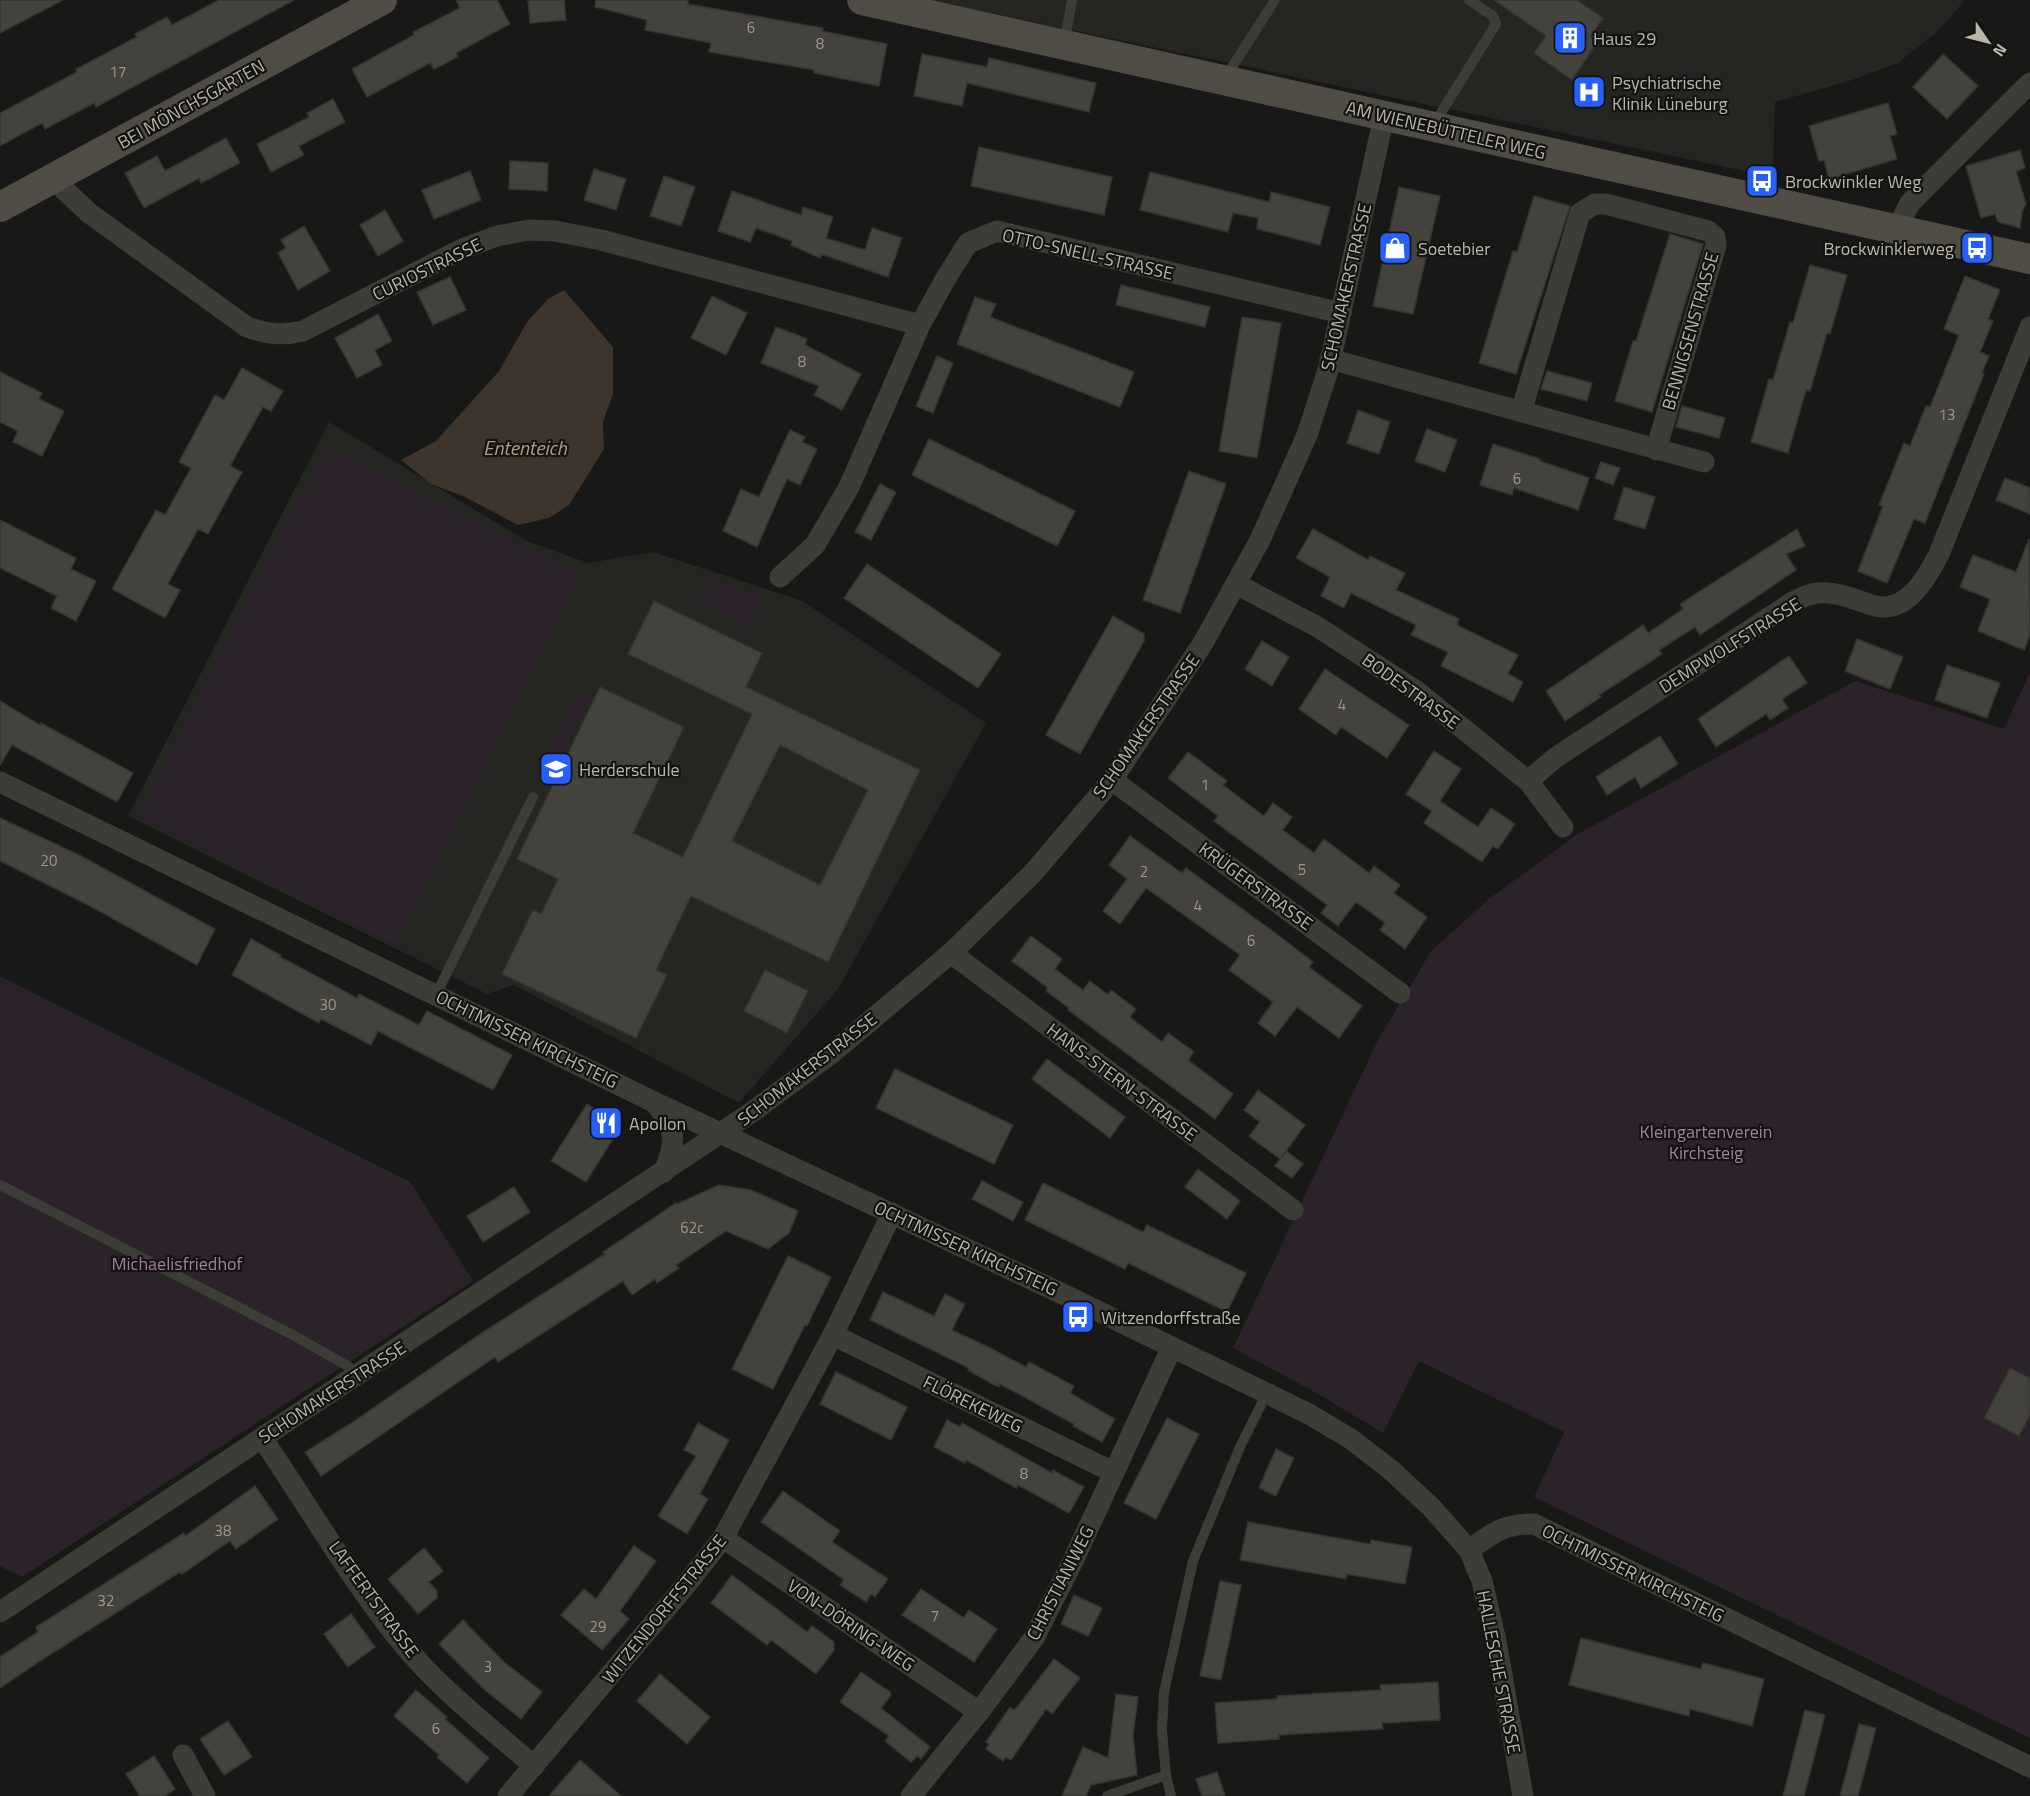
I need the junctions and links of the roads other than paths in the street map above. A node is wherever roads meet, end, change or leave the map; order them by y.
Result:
1 (382, 0) edge
2 (862, 0) edge
3 (1072, 0) edge
4 (1275, 0) edge
5 (1469, 0) edge
6 (1064, 45) junction
7 (1224, 80) junction
8 (2030, 83) edge
9 (1384, 116) junction
10 (1432, 127) junction
11 (53, 179) junction
12 (0, 207) edge
13 (1896, 230) junction
14 (2030, 259) edge
15 (1341, 313) junction
16 (920, 325) junction
17 (2030, 327) edge
18 (1330, 359) junction
19 (1521, 411) junction
20 (1656, 450) junction
21 (1704, 462) dead end
22 (780, 577) dead end
23 (1236, 584) junction
24 (1112, 780) junction
25 (1528, 781) junction
26 (0, 782) edge
27 (533, 798) dead end
28 (1563, 827) dead end
29 (951, 953) junction
30 (1400, 993) dead end
31 (436, 994) junction
32 (654, 1102) junction
33 (722, 1133) junction
34 (664, 1172) junction
35 (0, 1185) edge
36 (1293, 1210) dead end
37 (892, 1213) junction
38 (833, 1335) junction
39 (1172, 1347) junction
40 (360, 1373) junction
41 (1267, 1393) junction
42 (262, 1438) junction
43 (1113, 1472) junction
44 (723, 1538) junction
45 (1469, 1550) junction
46 (0, 1612) edge
47 (979, 1712) junction
48 (183, 1755) dead end
49 (534, 1767) junction
50 (2030, 1767) edge
51 (1166, 1775) junction
52 (513, 1794) edge
53 (205, 1796) edge
54 (911, 1796) edge
55 (1107, 1796) edge
56 (1171, 1796) edge
57 (1523, 1796) edge

1 - 11 street, BEI MÖNCHSGARTEN
2 - 6 street, AM WIENEBÜTTELER WEG
3 - 6 lane
4 - 7 lane
5 - 10 lane
6 - 7 street, AM WIENEBÜTTELER WEG
7 - 9 street, AM WIENEBÜTTELER WEG
8 - 13 street
9 - 10 street, AM WIENEBÜTTELER WEG
9 - 15 street, SCHOMAKERSTRASSE
10 - 13 street, AM WIENEBÜTTELER WEG
11 - 12 street, BEI MÖNCHSGARTEN
11 - 16 street, CURIOSTRASSE
13 - 14 street, AM WIENEBÜTTELER WEG
15 - 16 street, OTTO-SNELL-STRASSE
15 - 18 street, SCHOMAKERSTRASSE
16 - 22 street, OTTO-SNELL-STRASSE
17 - 25 street, DEMPWOLFSTRASSE
18 - 19 street
18 - 23 street, SCHOMAKERSTRASSE
19 - 20 street
19 - 20 street, BENNIGSENSTRASSE
20 - 21 street
23 - 24 street, SCHOMAKERSTRASSE
23 - 25 street, BODESTRASSE
24 - 29 street, SCHOMAKERSTRASSE
24 - 30 street, KRÜGERSTRASSE
25 - 28 street, BODESTRASSE
26 - 31 street, OCHTMISSER KIRCHSTEIG
27 - 31 lane
29 - 33 street, SCHOMAKERSTRASSE
29 - 36 street, HANS-STERN-STRASSE
31 - 32 street, OCHTMISSER KIRCHSTEIG
32 - 33 street, OCHTMISSER KIRCHSTEIG
32 - 34 street
33 - 34 street, SCHOMAKERSTRASSE
33 - 37 street, OCHTMISSER KIRCHSTEIG
34 - 40 street, SCHOMAKERSTRASSE
35 - 40 lane
37 - 38 street, WITZENDORFFSTRASSE
37 - 39 street, OCHTMISSER KIRCHSTEIG
38 - 43 street, FLÖREKEWEG
38 - 44 street, WITZENDORFFSTRASSE
39 - 41 street, OCHTMISSER KIRCHSTEIG
39 - 43 street, CHRISTIANIWEG
40 - 42 street, SCHOMAKERSTRASSE
41 - 45 street, OCHTMISSER KIRCHSTEIG
41 - 51 lane
42 - 46 street, SCHOMAKERSTRASSE
42 - 49 street, LAFFERTSTRASSE
43 - 47 street, CHRISTIANIWEG
44 - 47 street, VON-DÖRING-WEG
44 - 49 street, WITZENDORFFSTRASSE
45 - 50 street, OCHTMISSER KIRCHSTEIG
45 - 57 street, HALLESCHE STRASSE
47 - 54 street, CHRISTIANIWEG
48 - 53 street
49 - 52 street, WITZENDORFFSTRASSE
51 - 55 lane
51 - 56 lane

